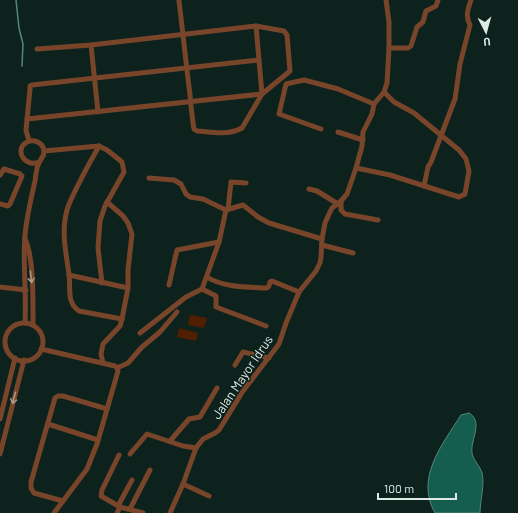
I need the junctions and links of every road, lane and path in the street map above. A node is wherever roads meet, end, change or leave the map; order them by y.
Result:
1 (384, 0) edge
2 (438, 0) edge
3 (471, 0) edge
4 (179, 2) dead end
5 (256, 26) junction
6 (183, 35) junction
7 (90, 45) junction
8 (389, 48) junction
9 (37, 49) dead end
10 (259, 60) junction
11 (187, 68) junction
12 (95, 79) junction
13 (384, 92) junction
14 (262, 94) junction
15 (191, 102) junction
16 (374, 104) junction
17 (98, 112) junction
18 (27, 119) junction
19 (321, 129) dead end
20 (338, 132) dead end
21 (442, 135) junction
22 (363, 140) junction
23 (29, 141) junction
24 (99, 146) junction
25 (44, 152) junction
26 (39, 162) junction
27 (356, 168) junction
28 (0, 175) edge
29 (149, 178) dead end
30 (246, 183) dead end
31 (424, 186) junction
32 (309, 189) dead end
33 (107, 202) junction
34 (340, 202) junction
35 (0, 204) edge
36 (227, 210) junction
37 (378, 220) dead end
38 (25, 239) junction
39 (322, 239) junction
40 (218, 242) junction
41 (322, 246) junction
42 (353, 253) dead end
43 (69, 275) junction
44 (207, 277) junction
45 (102, 283) junction
46 (169, 285) dead end
47 (0, 287) edge
48 (128, 288) junction
49 (202, 289) junction
50 (26, 290) junction
51 (299, 292) junction
52 (177, 312) dead end
53 (122, 319) junction
54 (25, 323) junction
55 (32, 325) junction
56 (266, 326) dead end
57 (140, 333) dead end
58 (3, 338) edge
59 (41, 349) junction
60 (15, 358) junction
61 (269, 358) junction
62 (24, 360) junction
63 (103, 363) junction
64 (235, 365) dead end
65 (117, 368) junction
66 (217, 388) dead end
67 (2, 399) edge
68 (107, 409) junction
69 (0, 419) edge
70 (48, 424) junction
71 (98, 440) junction
72 (170, 441) junction
73 (196, 448) junction
74 (0, 454) edge
75 (130, 454) dead end
76 (119, 455) dead end
77 (150, 470) dead end
78 (132, 480) dead end
79 (183, 484) junction
80 (209, 496) dead end
81 (63, 501) junction
82 (119, 506) junction
83 (130, 509) junction
84 (54, 513) edge
85 (117, 513) edge
86 (143, 513) edge
87 (170, 513) edge

1 - 8 street, Jalan Mayor Idrus
2 - 8 street
3 - 21 street
4 - 6 street
5 - 6 street
5 - 10 street
5 - 14 street
6 - 7 street
6 - 11 street
7 - 9 street
7 - 12 street
8 - 13 street, Jalan Mayor Idrus
10 - 11 street
10 - 14 street
11 - 12 street
11 - 15 street
12 - 17 street
12 - 18 street
13 - 16 street, Jalan Mayor Idrus
13 - 21 street
14 - 15 street
14 - 15 street
15 - 17 street
16 - 19 street
16 - 22 street, Jalan Mayor Idrus
17 - 18 street
18 - 23 street
20 - 22 street
21 - 31 street
21 - 31 street
22 - 27 street, Jalan Mayor Idrus
23 - 25 street
23 - 26 street
24 - 25 street
24 - 33 street
24 - 43 street
25 - 26 street
26 - 38 street
27 - 31 street
27 - 34 street, Jalan Mayor Idrus
28 - 35 street
29 - 36 street
30 - 36 street
32 - 34 street
33 - 45 street
33 - 48 street
34 - 37 street
34 - 39 street, Jalan Mayor Idrus
36 - 39 street
36 - 40 street
38 - 50 street
38 -> 55 street
39 - 41 street, Jalan Mayor Idrus
40 - 44 street
40 - 46 street
41 - 42 street
41 - 51 street, Jalan Mayor Idrus
43 - 45 street
43 - 53 street
44 - 49 street
44 - 51 street
45 - 48 street
47 - 50 street
48 - 53 street
49 - 56 street
49 - 57 street
50 - 54 street
51 - 61 street, Jalan Mayor Idrus
52 - 65 street
53 - 63 street
54 - 55 street
54 - 58 street
55 - 59 street
58 - 60 street
59 - 62 street
59 - 63 street
60 - 62 street
60 - 67 street
61 - 64 street
61 - 73 street, Jalan Mayor Idrus
62 -> 74 street
63 - 65 street
65 - 68 street
66 - 72 street
67 - 69 street
68 - 70 street
68 - 71 street
70 - 71 street
70 - 81 street
71 - 81 street
72 - 73 street
72 - 75 street
73 - 79 street, Jalan Mayor Idrus
76 - 82 street
77 - 83 street
78 - 82 street
79 - 80 street
79 - 87 street, Jalan Mayor Idrus
81 - 84 street
82 - 83 street
82 - 85 street
83 - 86 street

